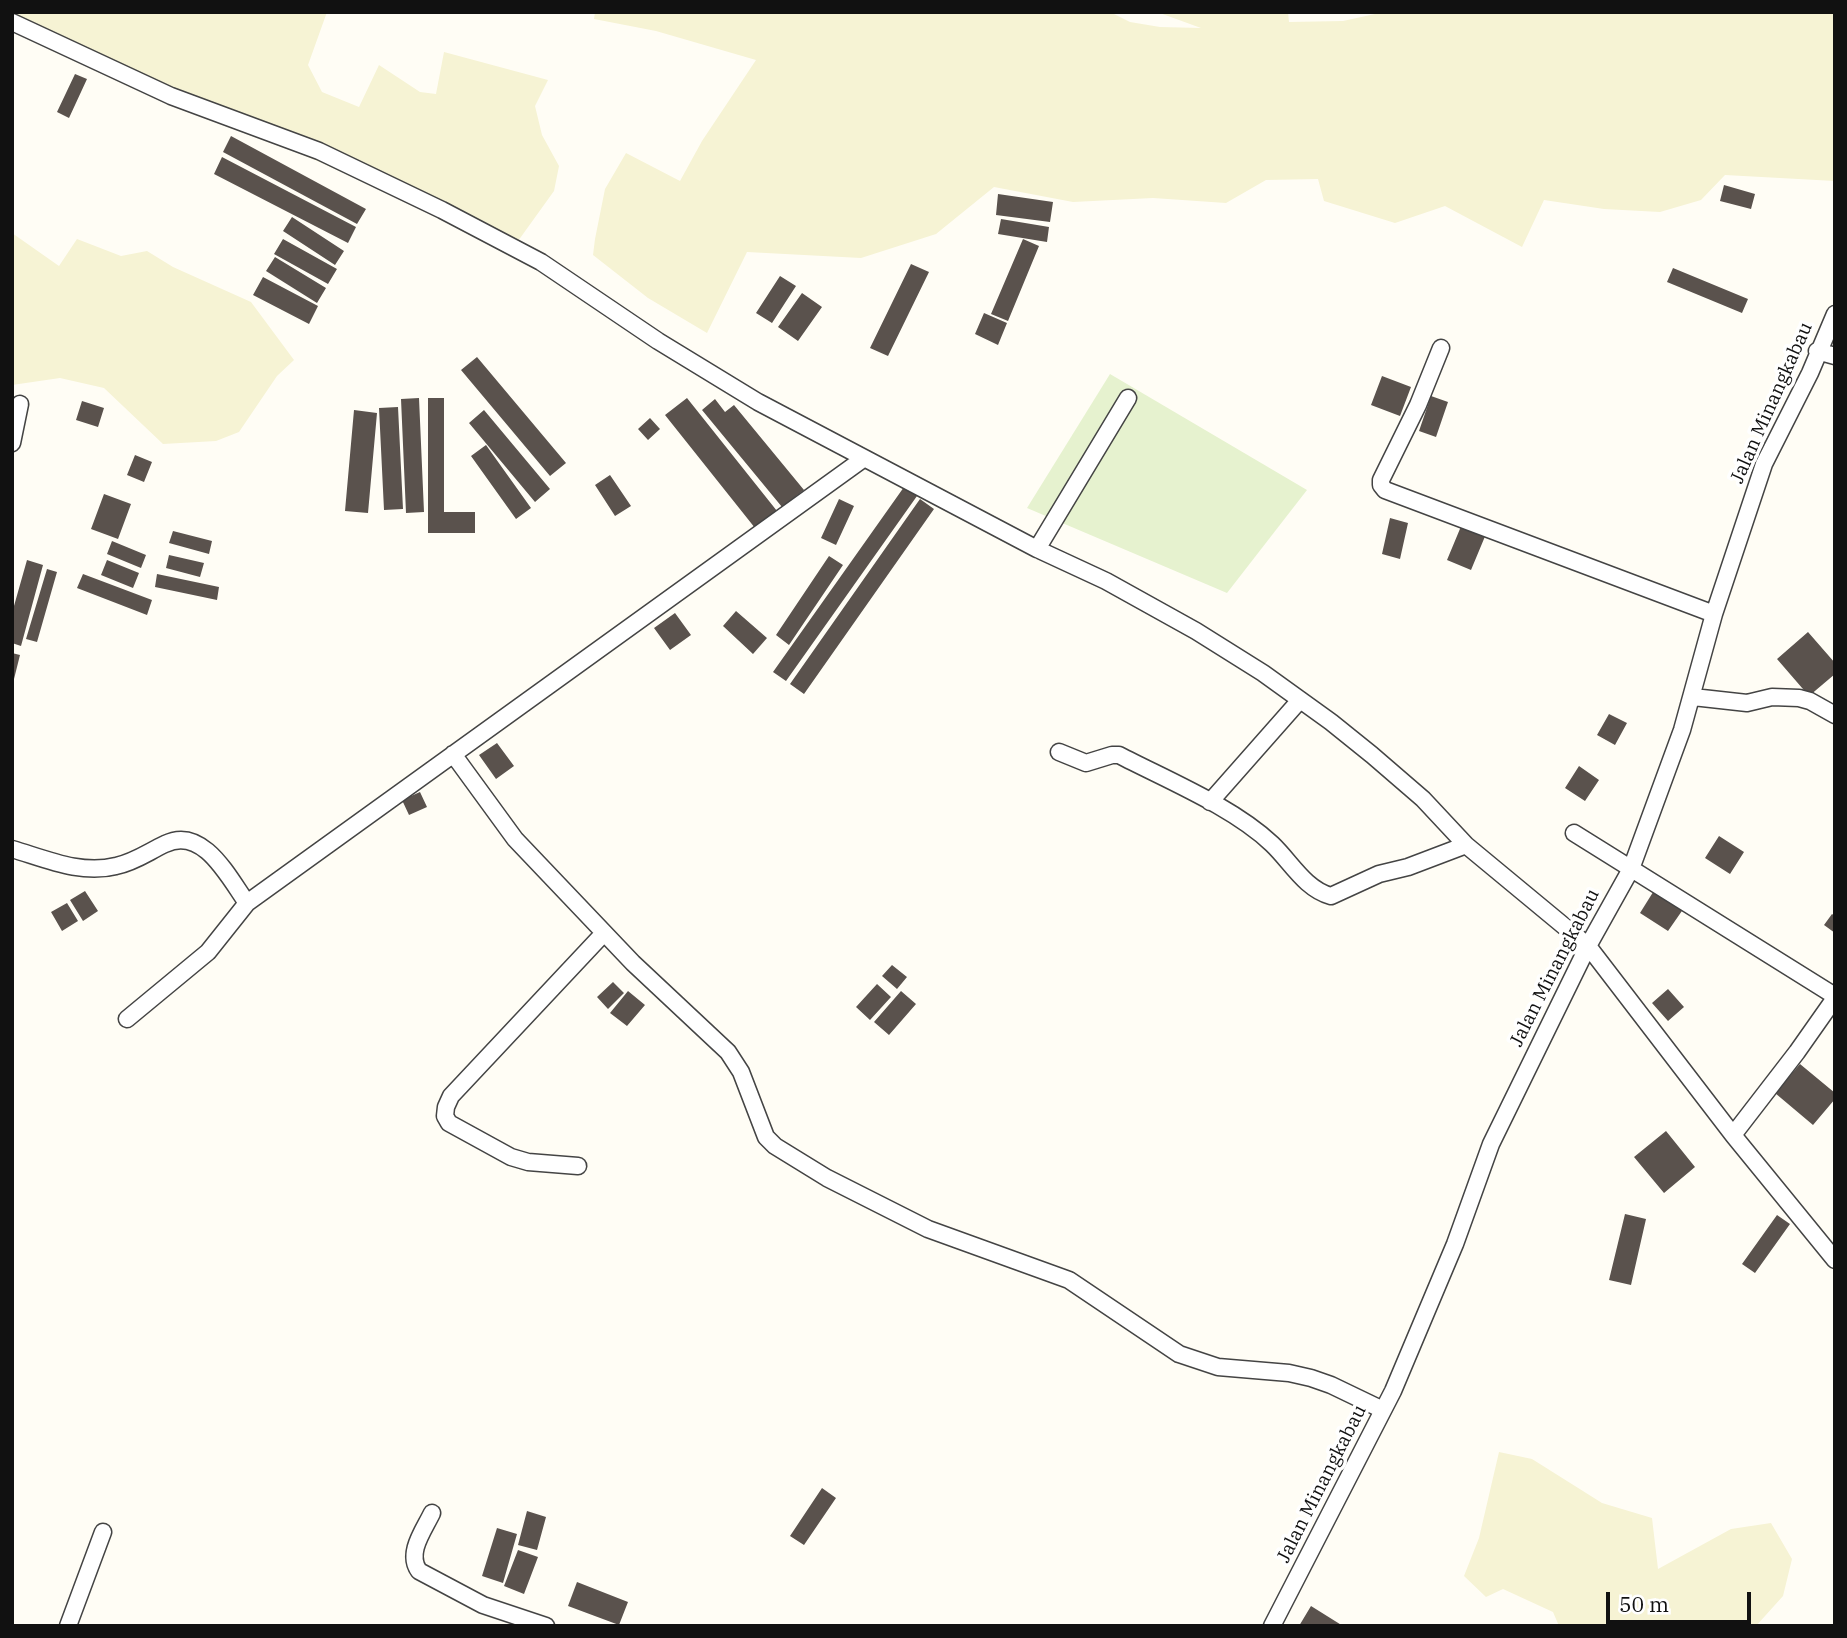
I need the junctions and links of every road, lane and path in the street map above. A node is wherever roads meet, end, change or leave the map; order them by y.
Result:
1 (12, 22) edge
2 (1835, 314) edge
3 (1441, 348) dead end
4 (1817, 351) junction
5 (1835, 356) edge
6 (1128, 398) dead end
7 (20, 404) dead end
8 (12, 443) edge
9 (863, 458) junction
10 (1037, 549) junction
11 (1714, 614) junction
12 (1693, 697) junction
13 (1300, 700) junction
14 (1835, 715) edge
15 (1059, 752) dead end
16 (453, 754) junction
17 (1210, 802) junction
18 (1574, 833) dead end
19 (1466, 845) junction
20 (12, 849) edge
21 (1630, 869) junction
22 (247, 903) junction
23 (604, 933) junction
24 (1588, 946) junction
25 (1835, 997) edge
26 (127, 1019) dead end
27 (1733, 1135) junction
28 (578, 1166) dead end
29 (1835, 1260) edge
30 (1383, 1410) junction
31 (432, 1513) dead end
32 (103, 1532) dead end
33 (68, 1626) edge
34 (546, 1626) edge
35 (1272, 1626) edge

1 - 9 street
2 - 4 street, Jalan Minangkabau
3 - 11 street
4 - 5 street
4 - 11 street, Jalan Minangkabau
6 - 10 street
7 - 8 street
9 - 10 street
9 - 16 street
10 - 13 street
11 - 12 street, Jalan Minangkabau
12 - 14 street
12 - 21 street, Jalan Minangkabau
13 - 17 street
13 - 19 street
15 - 17 street
16 - 22 street
16 - 23 street
17 - 19 street
18 - 21 street
19 - 24 street
20 - 22 street
21 - 24 street, Jalan Minangkabau
21 - 25 street
22 - 26 street
23 - 28 street
23 - 30 street
24 - 27 street
24 - 30 street, Jalan Minangkabau
25 - 27 street
27 - 29 street
30 - 35 street, Jalan Minangkabau
31 - 34 street
32 - 33 street

